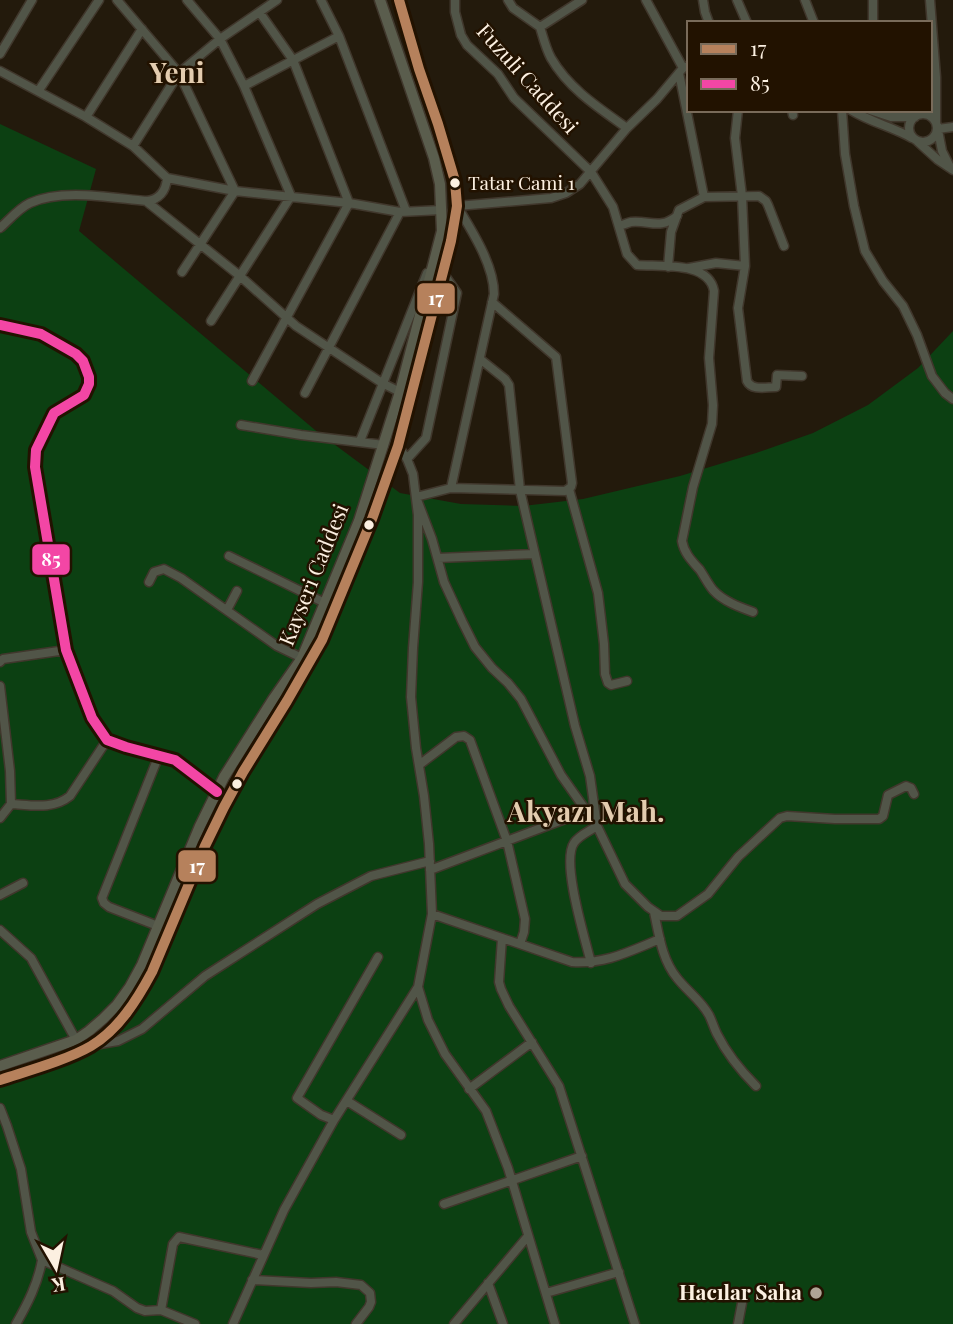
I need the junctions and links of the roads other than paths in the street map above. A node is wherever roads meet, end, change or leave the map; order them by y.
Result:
1 (32, 0) edge
2 (99, 0) edge
3 (117, 0) edge
4 (187, 0) edge
5 (276, 0) edge
6 (321, 0) edge
7 (380, 0) edge
8 (399, 0) edge
9 (455, 0) edge
10 (508, 0) edge
11 (582, 0) edge
12 (646, 0) edge
13 (703, 0) edge
14 (737, 0) edge
15 (805, 0) edge
16 (873, 0) edge
17 (930, 0) edge
18 (260, 13) junction
19 (708, 21) edge
20 (746, 21) edge
21 (813, 21) edge
22 (873, 21) edge
23 (932, 21) edge
24 (932, 26) edge
25 (540, 27) junction
26 (142, 29) junction
27 (339, 36) junction
28 (220, 39) junction
29 (0, 54) edge
30 (293, 60) junction
31 (683, 69) edge
32 (0, 71) edge
33 (179, 73) junction
34 (936, 77) junction
35 (244, 86) junction
36 (39, 90) junction
37 (932, 90) edge
38 (687, 93) edge
39 (690, 112) edge
40 (738, 112) edge
41 (842, 112) edge
42 (855, 112) edge
43 (877, 112) edge
44 (919, 114) edge
45 (86, 117) junction
46 (937, 127) junction
47 (953, 127) edge
48 (627, 128) junction
49 (915, 140) junction
50 (133, 146) junction
51 (952, 170) edge
52 (591, 172) junction
53 (167, 178) junction
54 (234, 191) junction
55 (291, 196) junction
56 (742, 196) junction
57 (704, 197) junction
58 (146, 201) junction
59 (349, 203) junction
60 (457, 206) junction
61 (442, 210) junction
62 (403, 211) junction
63 (677, 216) junction
64 (619, 226) junction
65 (0, 228) edge
66 (201, 245) junction
67 (784, 246) dead end
68 (437, 251) junction
69 (745, 266) junction
70 (668, 267) junction
71 (688, 268) junction
72 (182, 272) dead end
73 (443, 273) junction
74 (240, 276) junction
75 (492, 302) junction
76 (286, 316) junction
77 (211, 321) dead end
78 (0, 325) edge
79 (329, 349) junction
80 (480, 359) junction
81 (802, 376) dead end
82 (252, 381) dead end
83 (382, 383) junction
84 (400, 392) junction
85 (305, 393) dead end
86 (953, 399) edge
87 (241, 425) dead end
88 (360, 441) junction
89 (384, 445) junction
90 (398, 446) junction
91 (407, 459) junction
92 (451, 488) junction
93 (569, 489) junction
94 (520, 490) junction
95 (416, 497) junction
96 (535, 554) junction
97 (229, 556) dead end
98 (438, 558) junction
99 (149, 582) dead end
100 (237, 591) dead end
101 (325, 603) junction
102 (227, 610) junction
103 (753, 612) dead end
104 (66, 650) junction
105 (302, 658) junction
106 (0, 662) edge
107 (626, 681) dead end
108 (0, 686) edge
109 (107, 740) junction
110 (159, 755) junction
111 (419, 765) junction
112 (217, 792) junction
113 (914, 793) dead end
114 (11, 804) junction
115 (586, 811) junction
116 (0, 818) edge
117 (597, 826) junction
118 (507, 841) junction
119 (430, 865) junction
120 (23, 883) dead end
121 (0, 895) edge
122 (654, 912) junction
123 (432, 914) junction
124 (158, 926) junction
125 (0, 930) edge
126 (502, 938) junction
127 (660, 939) junction
128 (520, 944) junction
129 (378, 957) dead end
130 (591, 963) junction
131 (418, 987) junction
132 (76, 1040) junction
133 (532, 1042) junction
134 (91, 1046) junction
135 (0, 1066) edge
136 (0, 1080) edge
137 (756, 1086) dead end
138 (469, 1089) junction
139 (347, 1101) junction
140 (0, 1108) edge
141 (334, 1120) junction
142 (401, 1135) dead end
143 (582, 1156) junction
144 (512, 1181) junction
145 (444, 1204) dead end
146 (528, 1236) junction
147 (263, 1255) junction
148 (42, 1260) junction
149 (619, 1272) junction
150 (252, 1280) junction
151 (488, 1283) junction
152 (546, 1293) junction
153 (742, 1303) dead end
154 (161, 1310) junction
155 (16, 1324) edge
156 (195, 1324) edge
157 (233, 1324) edge
158 (356, 1324) edge
159 (454, 1324) edge
160 (503, 1324) edge
161 (555, 1324) edge
162 (635, 1324) edge
163 (738, 1324) edge

1 - 29 street
2 - 36 street
3 - 26 street
4 - 28 street
5 - 18 street
6 - 27 street
7 - 61 main road, Kayseri Caddesi
8 - 60 main road, Kayseri Caddesi
9 - 52 street, Fuzuli Caddesi
10 - 25 street
11 - 25 street
12 - 31 street
13 - 19 street
14 - 20 street
15 - 21 street
16 - 22 street
17 - 23 street
18 - 28 street
18 - 30 street
24 - 34 street
25 - 48 street
26 - 33 street
26 - 45 street
27 - 30 street
27 - 62 street
28 - 33 street
28 - 35 street
30 - 35 street
30 - 59 street
31 - 38 street
31 - 48 street
32 - 36 street
33 - 50 street
33 - 54 street
34 - 37 street
34 - 46 street
35 - 55 street
36 - 45 street
39 - 57 street
40 - 56 street
41 - 86 street
42 - 49 street
43 - 44 street
44 - 46 street
44 - 49 street
45 - 50 street
46 - 47 street
46 - 49 street
46 - 51 street
48 - 52 street
49 - 51 street
50 - 53 street
52 - 60 street
52 - 64 street, Fuzuli Caddesi
53 - 54 street
53 - 58 street
54 - 55 street
54 - 66 street
55 - 59 street
55 - 74 street
56 - 57 street
56 - 67 street
56 - 69 street
57 - 63 street
58 - 65 street
58 - 66 street
59 - 62 street
59 - 76 street
60 - 73 main road, Kayseri Caddesi
60 - 75 street
61 - 62 street
61 - 68 main road, Kayseri Caddesi
62 - 79 street
63 - 64 street
63 - 70 street
64 - 70 street, Fuzuli Caddesi
66 - 72 street
66 - 74 street
68 - 83 street
68 - 84 main road, Kayseri Caddesi
69 - 71 street
69 - 81 street
70 - 71 street
71 - 103 street
73 - 90 main road, Kayseri Caddesi
73 - 91 street
74 - 76 street
74 - 77 street
75 - 80 street
75 - 93 street
76 - 79 street
76 - 82 street
78 - 104 street
79 - 83 street
79 - 85 street
80 - 92 street
80 - 94 street
83 - 84 street
83 - 88 street
84 - 89 main road, Kayseri Caddesi
87 - 88 street
88 - 89 street
89 - 101 main road, Kayseri Caddesi
90 - 91 street
90 - 134 main road, Kayseri Caddesi
91 - 95 street
92 - 94 street
92 - 95 street
93 - 94 street
93 - 107 street
94 - 96 street
95 - 98 street
95 - 111 street
96 - 98 street
96 - 117 street
97 - 101 street
98 - 115 street
99 - 102 street
100 - 102 street
101 - 105 main road, Kayseri Caddesi
102 - 105 street
104 - 106 street
104 - 109 street
105 - 112 main road, Kayseri Caddesi
108 - 114 street
109 - 110 street
109 - 114 street
110 - 112 street
110 - 124 street
111 - 118 street
111 - 119 street
112 - 124 main road, Kayseri Caddesi
113 - 122 street
114 - 116 street
115 - 117 street
115 - 118 street
117 - 122 street
117 - 130 street
118 - 119 street
118 - 128 street
119 - 123 street
119 - 134 street
120 - 121 street
122 - 127 street
123 - 126 street
123 - 131 street
124 - 132 main road, Kayseri Caddesi
125 - 132 street
126 - 128 street
126 - 133 street
127 - 130 street
127 - 137 street
128 - 130 street
129 - 141 street
131 - 138 street
131 - 139 street
132 - 135 main road, Kayseri Caddesi
133 - 138 street
133 - 143 street
134 - 136 main road, Kayseri Caddesi
138 - 144 street
139 - 141 street
139 - 142 street
140 - 148 street
141 - 147 street
143 - 144 street
143 - 149 street
144 - 145 street
144 - 146 street
146 - 151 street
146 - 152 street
147 - 150 street
147 - 154 street
148 - 154 street
148 - 155 street
149 - 152 street
149 - 162 street
150 - 157 street
150 - 158 street
151 - 159 street
151 - 160 street
152 - 161 street
153 - 163 street
154 - 156 street

